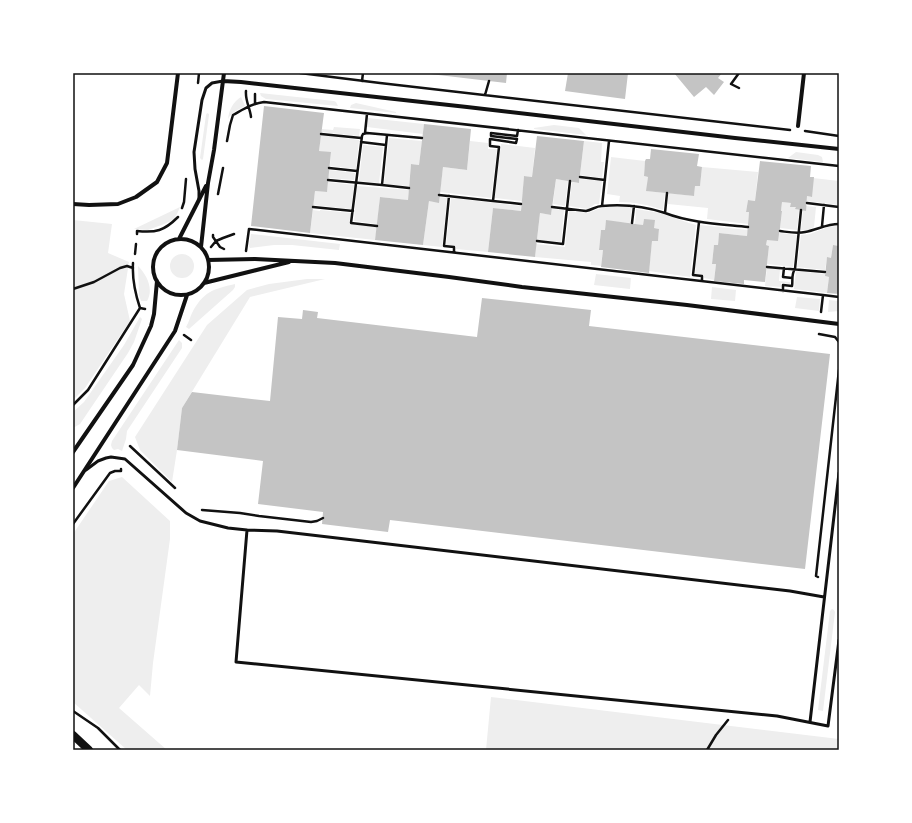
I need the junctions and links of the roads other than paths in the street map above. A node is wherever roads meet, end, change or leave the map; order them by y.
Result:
1 (178, 73) edge
2 (224, 73) edge
3 (804, 73) edge
4 (223, 81) junction
5 (798, 126) dead end
6 (839, 149) edge
7 (208, 183) junction
8 (199, 200) junction
9 (73, 204) edge
10 (179, 239) junction
11 (201, 247) junction
12 (208, 260) junction
13 (295, 261) junction
14 (157, 281) junction
15 (204, 283) junction
16 (187, 294) junction
17 (839, 324) edge
18 (73, 452) edge
19 (84, 472) junction
20 (839, 473) edge
21 (73, 488) edge
22 (247, 530) junction
23 (824, 597) junction
24 (839, 640) edge
25 (810, 722) junction
26 (73, 735) edge
27 (89, 750) edge

1 - 9 street
2 - 4 street
3 - 5 street
4 - 6 street
4 - 7 street
4 - 8 lane
7 - 8 street
7 - 11 street
8 - 10 street
10 - 11 street
10 - 14 street
11 - 12 street
12 - 13 street
12 - 15 street
13 - 15 street
13 - 17 street
14 - 16 street
14 - 18 street
15 - 16 street
16 - 19 street
19 - 21 street
19 - 22 lane
20 - 23 lane
22 - 23 lane
22 - 25 lane
23 - 25 lane
24 - 25 lane
26 - 27 main road

